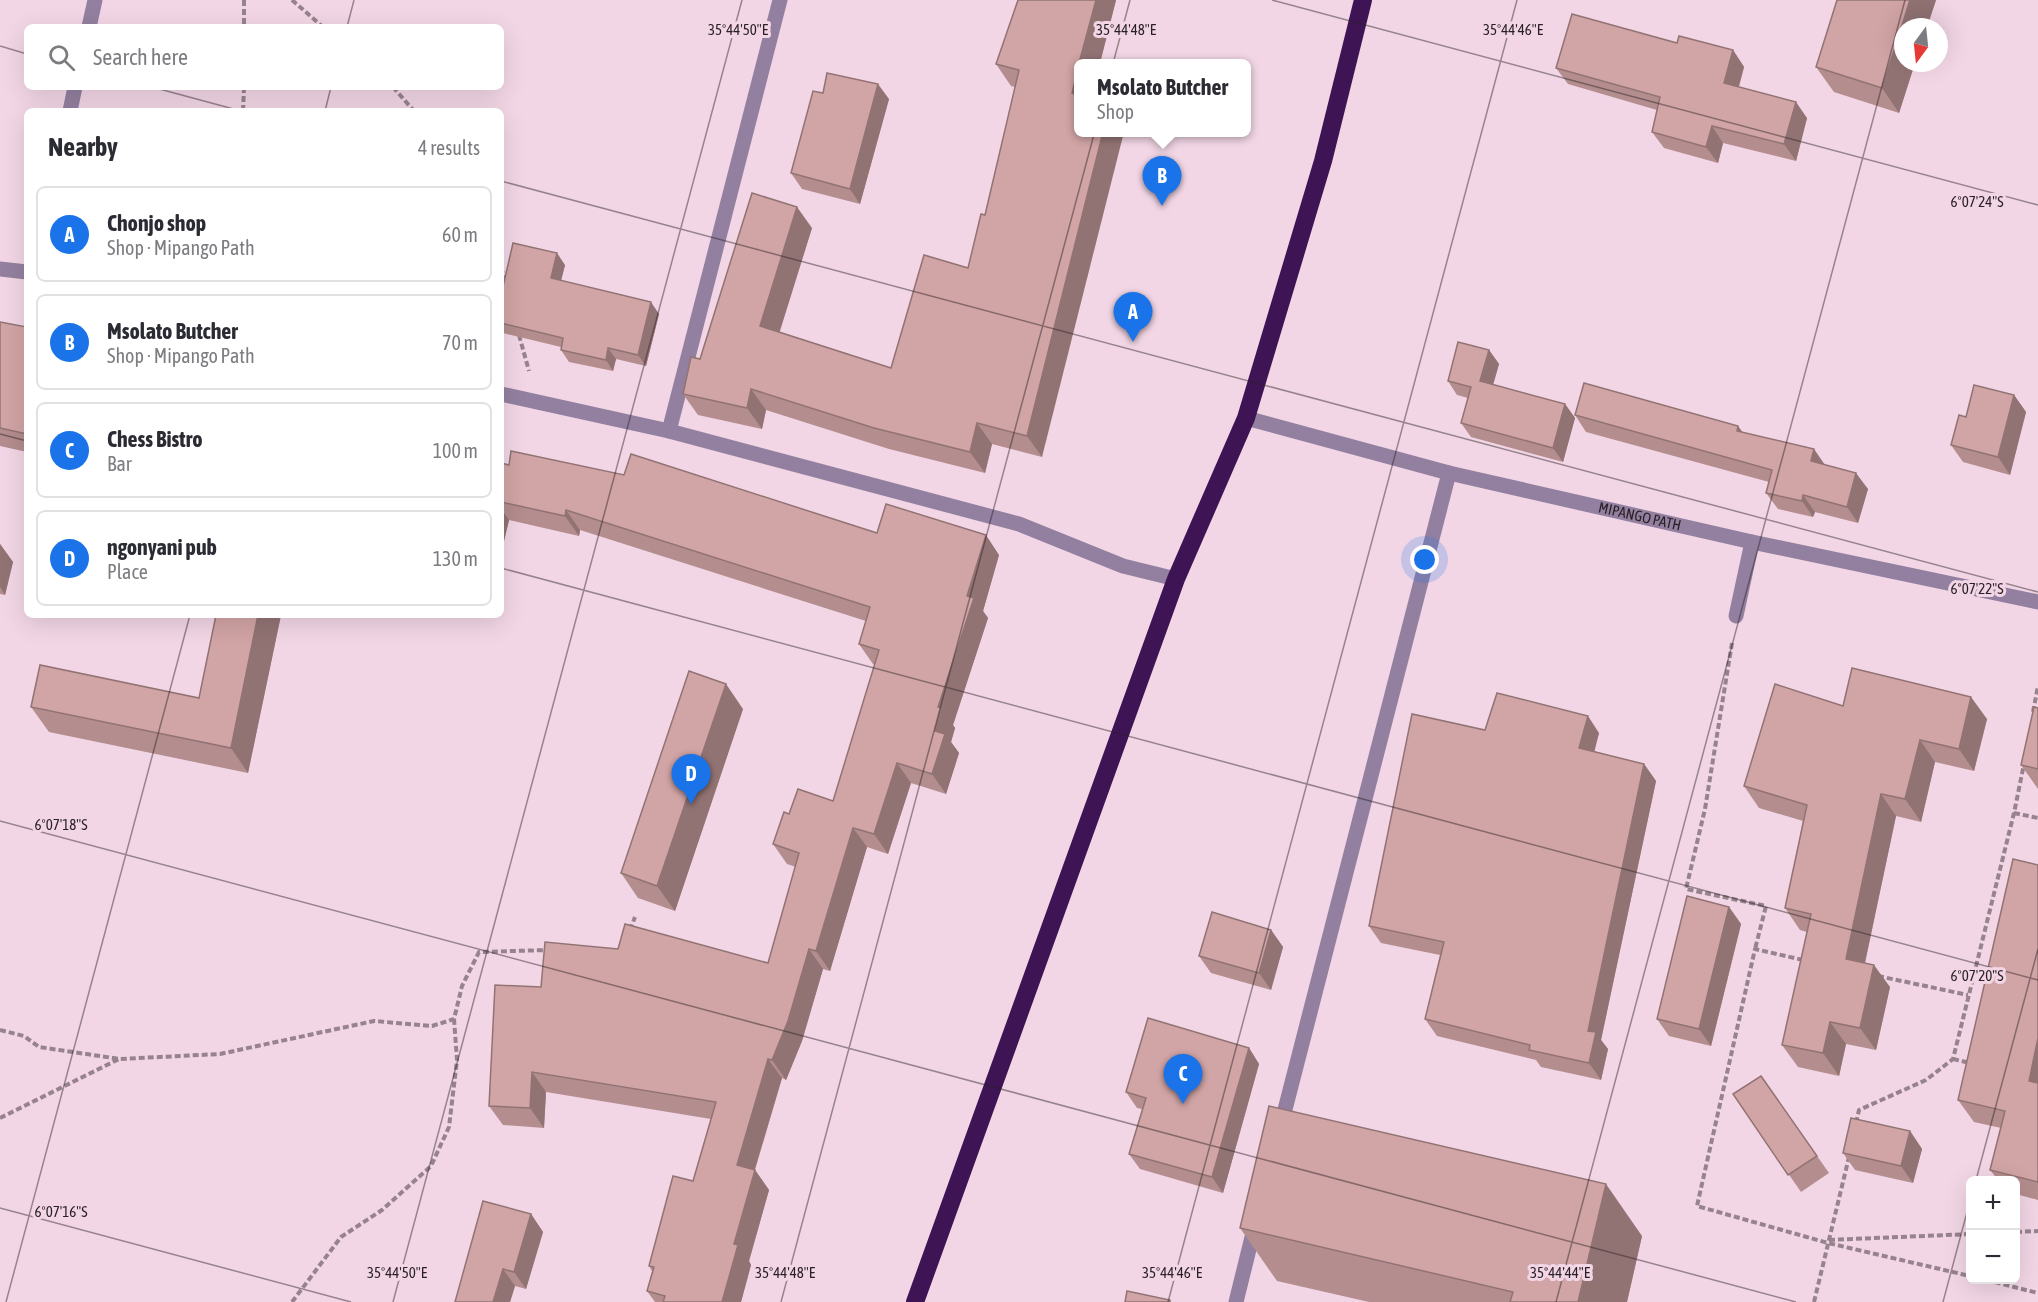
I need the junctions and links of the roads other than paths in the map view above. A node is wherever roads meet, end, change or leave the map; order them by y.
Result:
1 (95, 0) edge
2 (780, 0) edge
3 (1363, 0) edge
4 (90, 24) edge
5 (74, 90) edge
6 (71, 108) edge
7 (0, 269) edge
8 (24, 272) edge
9 (504, 395) edge
10 (1246, 418) junction
11 (669, 431) junction
12 (1449, 473) junction
13 (1752, 542) junction
14 (1176, 579) junction
15 (2038, 602) edge
16 (1736, 616) road end
17 (1277, 1141) edge
18 (1259, 1210) edge
19 (915, 1302) edge
20 (1236, 1302) edge

1 - 4 street
2 - 11 street
3 - 10 highway
5 - 6 street
7 - 8 street
9 - 11 street
10 - 12 street, MIPANGO PATH
10 - 14 highway
11 - 14 street
12 - 13 street, MIPANGO PATH
12 - 17 street
13 - 15 street, MIPANGO PATH
13 - 16 street
14 - 19 highway
18 - 20 street

